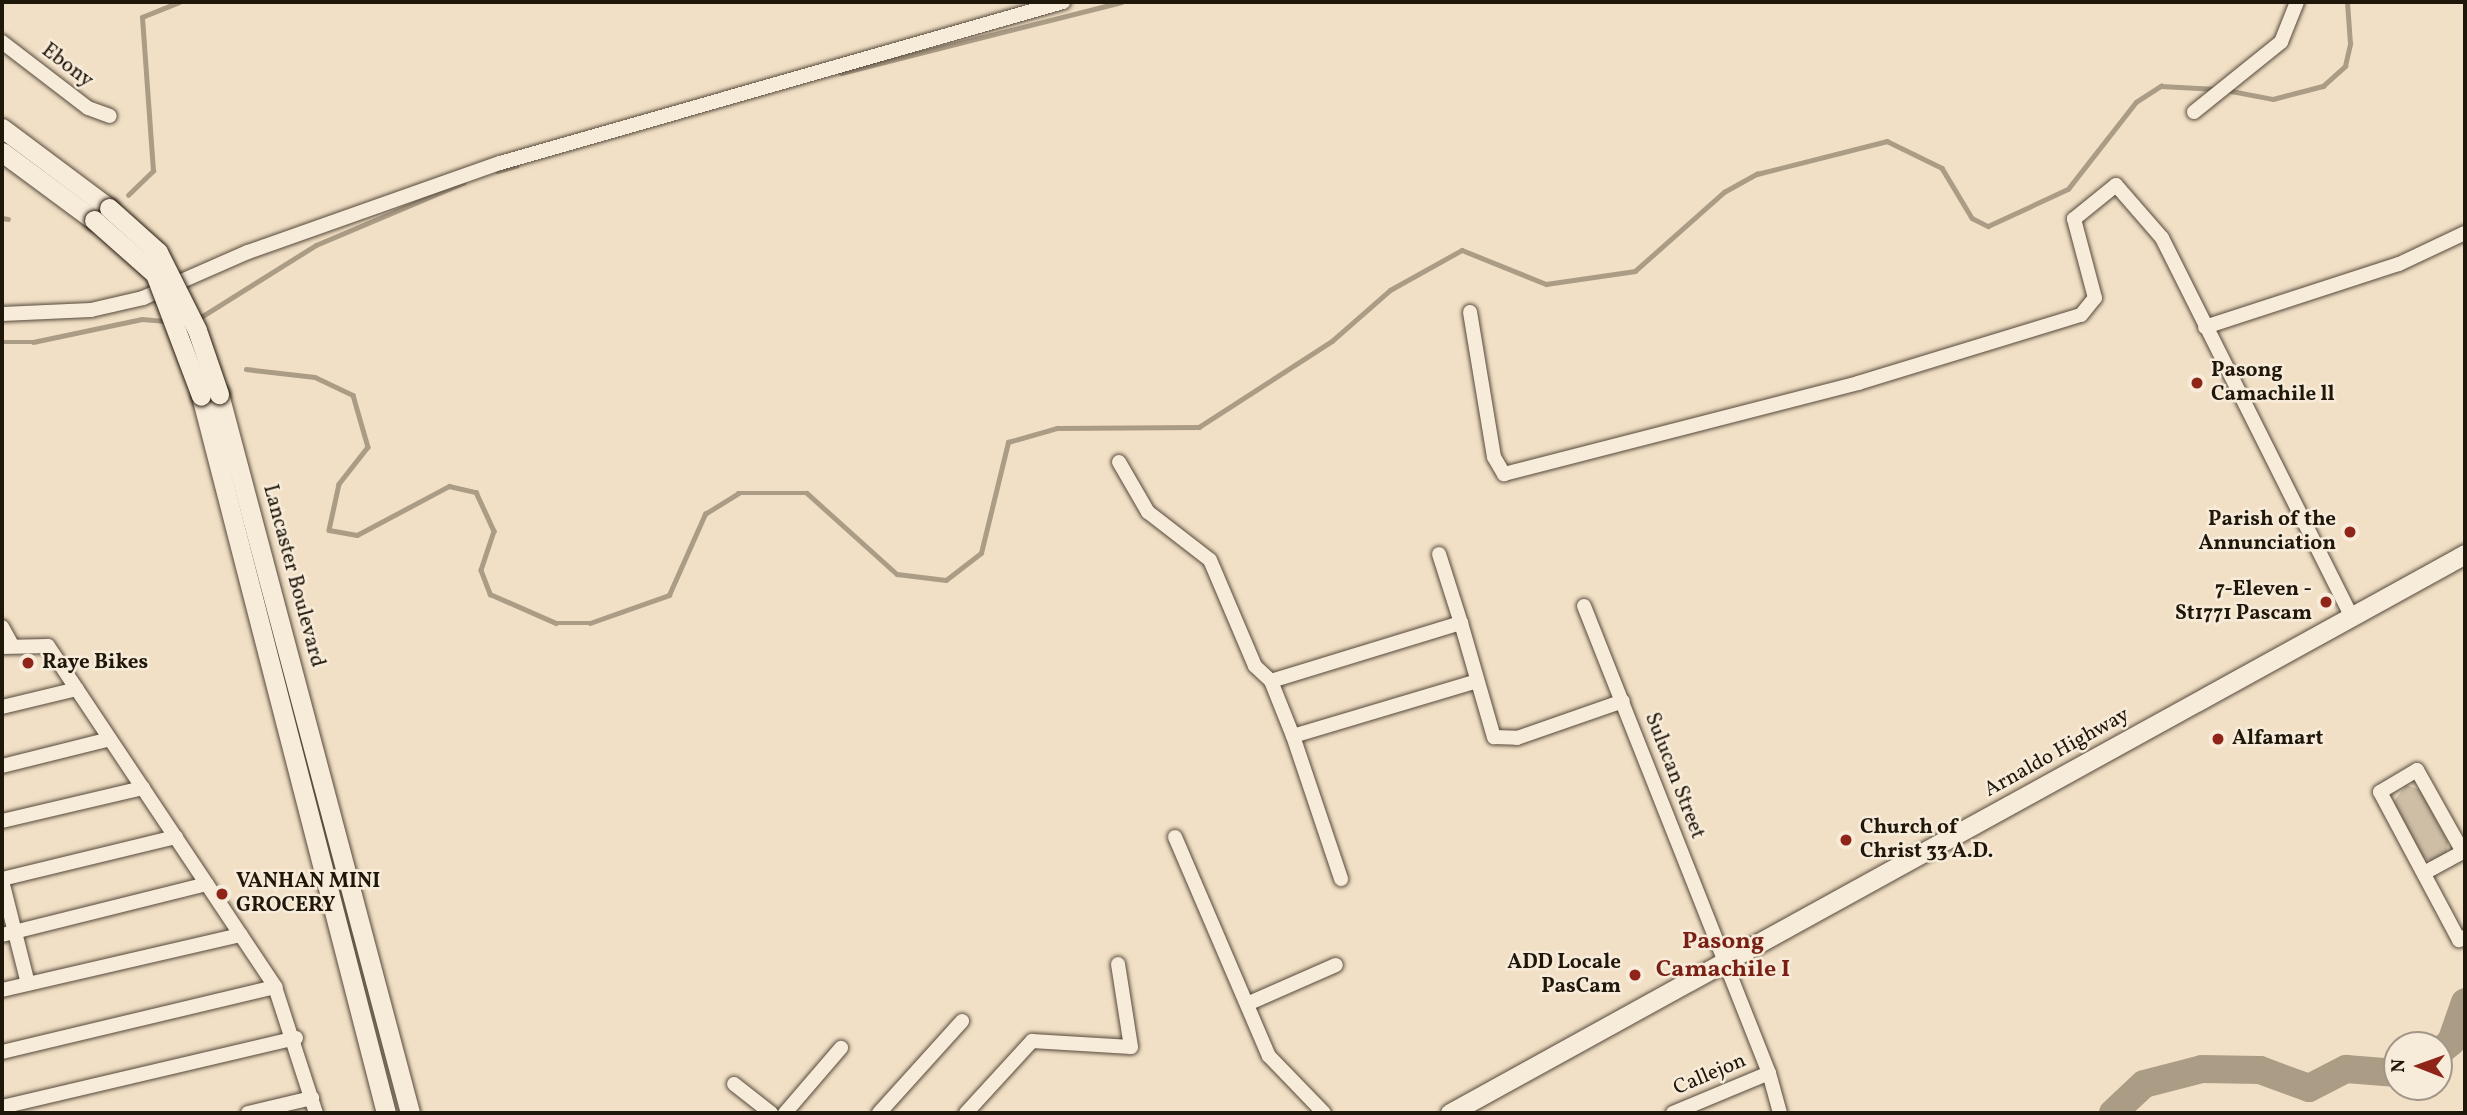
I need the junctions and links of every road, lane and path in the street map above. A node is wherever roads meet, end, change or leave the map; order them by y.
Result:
1 (1063, 2) edge
2 (2297, 2) edge
3 (2, 42) edge
4 (2194, 112) dead end
5 (110, 116) dead end
6 (2, 128) edge
7 (2, 152) edge
8 (102, 214) junction
9 (2465, 233) edge
10 (1470, 312) dead end
11 (2, 314) edge
12 (2205, 327) junction
13 (210, 396) junction
14 (1119, 462) dead end
15 (1439, 554) dead end
16 (2465, 554) edge
17 (1584, 606) dead end
18 (2352, 617) junction
19 (1461, 623) junction
20 (2, 627) edge
21 (7, 646) edge
22 (1271, 681) junction
23 (1474, 682) junction
24 (77, 689) junction
25 (1623, 701) junction
26 (2, 707) edge
27 (1293, 736) junction
28 (110, 739) junction
29 (2, 766) edge
30 (143, 788) junction
31 (2, 821) edge
32 (176, 837) junction
33 (1175, 837) dead end
34 (2424, 873) junction
35 (1341, 878) dead end
36 (2, 880) edge
37 (207, 884) junction
38 (8, 933) edge
39 (241, 935) junction
40 (2465, 937) edge
41 (1722, 962) junction
42 (1118, 964) dead end
43 (1336, 965) dead end
44 (28, 984) junction
45 (275, 987) junction
46 (2, 990) edge
47 (1247, 1004) junction
48 (961, 1021) dead end
49 (296, 1038) junction
50 (841, 1048) dead end
51 (2, 1052) edge
52 (1769, 1073) junction
53 (734, 1084) dead end
54 (312, 1098) junction
55 (2, 1110) edge
56 (248, 1113) edge
57 (316, 1113) edge
58 (386, 1113) edge
59 (410, 1113) edge
60 (771, 1113) edge
61 (785, 1113) edge
62 (879, 1113) edge
63 (966, 1113) edge
64 (1324, 1113) edge
65 (1450, 1113) edge
66 (1673, 1113) edge
67 (1780, 1113) edge

1 - 11 street
2 - 4 street
3 - 5 street, Ebony
6 - 8 main road, Lancaster Boulevard
7 - 8 main road, Lancaster Boulevard
8 - 13 main road, Lancaster Boulevard, bridge
9 - 12 street
10 - 12 street
12 - 18 street
13 - 58 main road, Lancaster Boulevard
13 - 59 main road, Lancaster Boulevard
14 - 22 street
15 - 19 street
16 - 18 main road, Arnaldo Highway
17 - 25 street, Sulucan Street
18 - 41 main road, Arnaldo Highway
19 - 22 street
19 - 23 street
20 - 21 street
21 - 24 street
22 - 27 street
23 - 25 street
23 - 27 street
24 - 26 street
24 - 28 street
25 - 41 street, Sulucan Street
27 - 35 street
28 - 29 street
28 - 30 street
30 - 31 street
30 - 32 street
32 - 36 street
32 - 37 street
33 - 47 street
34 - 34 street
34 - 40 street
36 - 38 street
37 - 38 street
37 - 39 street
38 - 44 street
39 - 44 street
39 - 45 street
41 - 52 street, Callejon
41 - 65 main road, Arnaldo Highway
42 - 63 street
43 - 47 street
44 - 46 street
45 - 49 street
45 - 51 street
47 - 64 street
48 - 62 street
49 - 54 street
49 - 55 street
50 - 61 street
52 - 66 street, Callejon
52 - 67 street
53 - 60 street
54 - 56 street
54 - 57 street

